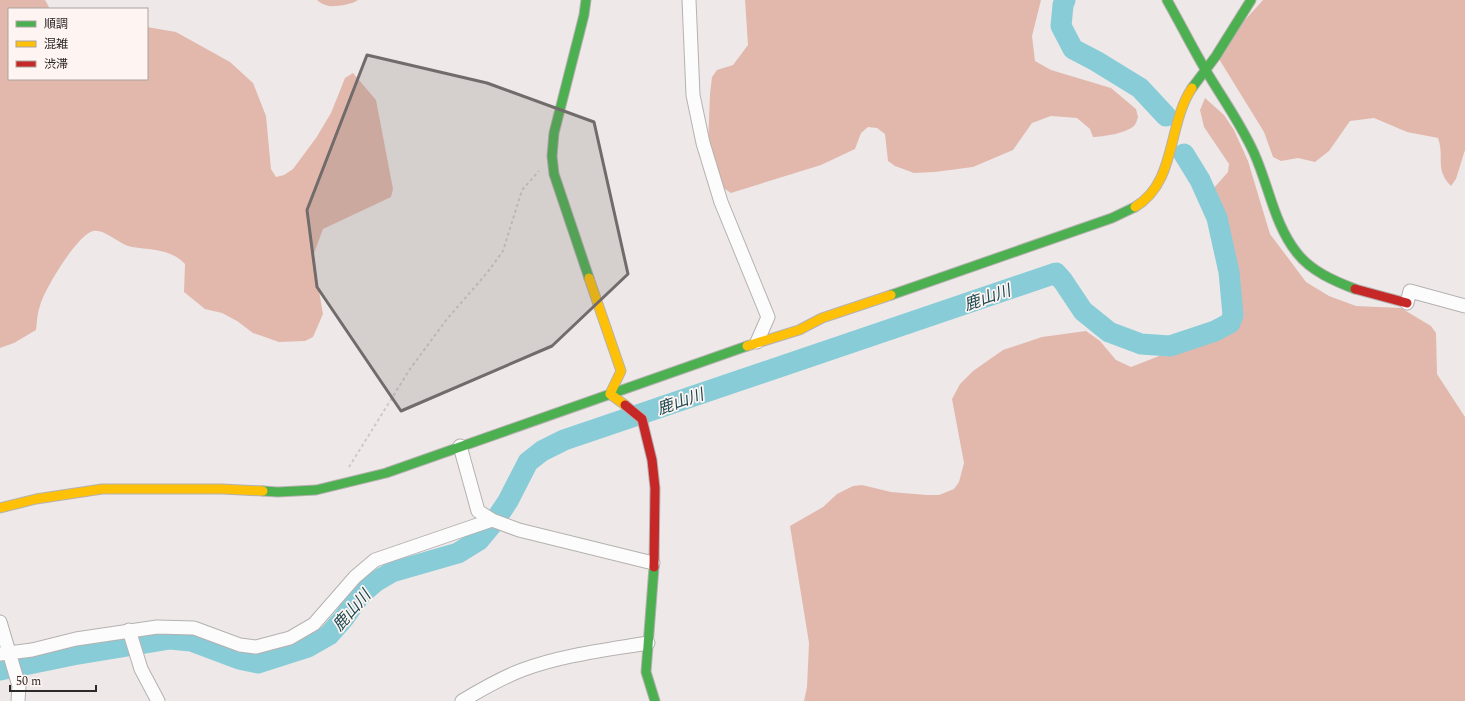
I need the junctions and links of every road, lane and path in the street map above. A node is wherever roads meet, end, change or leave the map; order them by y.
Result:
1 (586, 0) edge
2 (689, 0) edge
3 (1167, 0) edge
4 (1251, 0) edge
5 (1206, 70) junction
6 (552, 156) junction
7 (1406, 303) joint
8 (1465, 306) edge
9 (757, 342) junction
10 (610, 394) junction
11 (460, 446) junction
12 (338, 485) junction
13 (0, 508) edge
14 (492, 520) junction
15 (653, 562) junction
16 (0, 622) edge
17 (129, 630) junction
18 (648, 643) junction
19 (5, 653) edge
20 (18, 701) edge
21 (158, 701) edge
22 (462, 701) edge
23 (655, 701) edge

1 - 6 street
2 - 9 street
3 - 5 street
4 - 5 street
5 - 7 street
5 - 9 street
6 - 10 street
6 - 12 path
7 - 8 street
9 - 10 street
10 - 11 street
10 - 15 street
11 - 12 street
11 - 14 street
12 - 13 street
14 - 15 street
14 - 17 street
15 - 18 street
16 - 19 street
17 - 19 street
17 - 21 street
18 - 22 street
18 - 23 street
19 - 20 street

